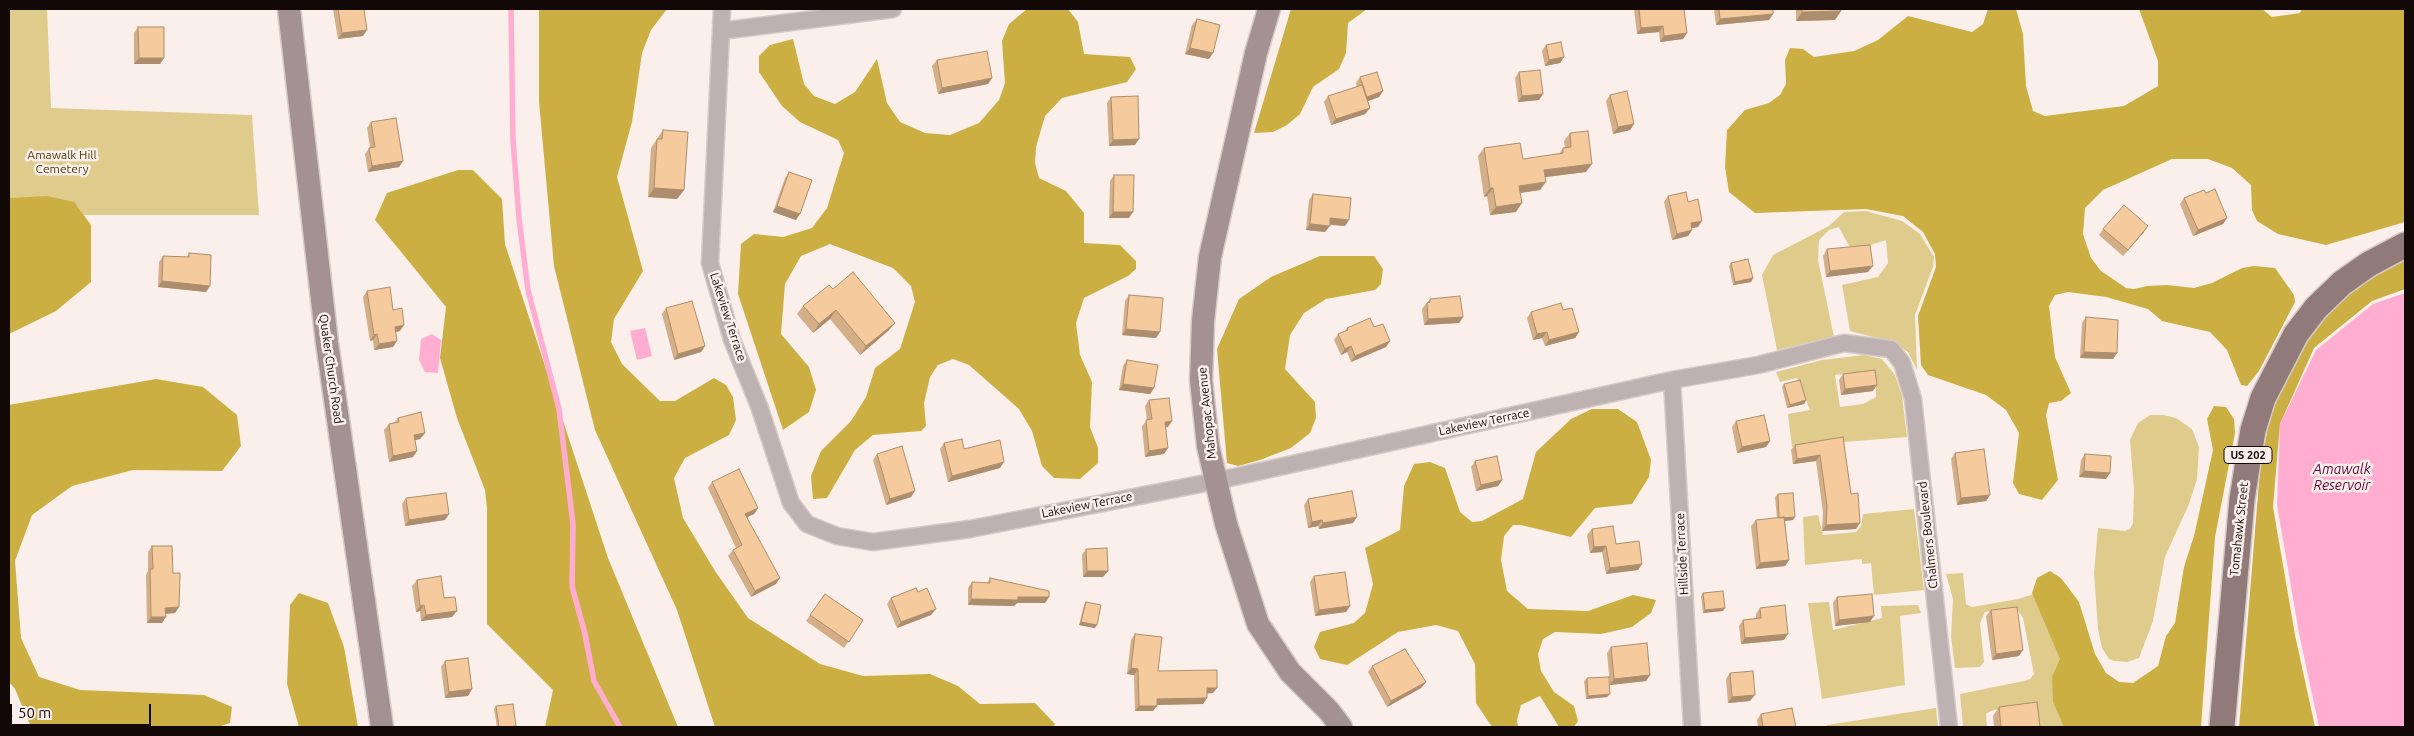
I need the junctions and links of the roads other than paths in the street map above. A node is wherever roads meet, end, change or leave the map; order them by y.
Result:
1 (289, 9) edge
2 (722, 9) edge
3 (893, 9) edge
4 (1269, 9) edge
5 (721, 31) junction
6 (2405, 245) edge
7 (1891, 349) joint
8 (1672, 380) junction
9 (1216, 481) junction
10 (382, 727) edge
11 (1341, 727) edge
12 (1692, 727) edge
13 (1949, 727) edge
14 (2222, 727) edge

1 - 10 street, Quaker Church Road
2 - 5 street, Lakeview Terrace
3 - 5 street
4 - 9 street, Mahopac Avenue
5 - 9 street, Lakeview Terrace
6 - 14 main road, Tomahawk Street / US 202
7 - 8 street, Lakeview Terrace
7 - 13 street, Chalmers Boulevard
8 - 9 street, Lakeview Terrace
8 - 12 street, Hillside Terrace
9 - 11 street, Mahopac Avenue

